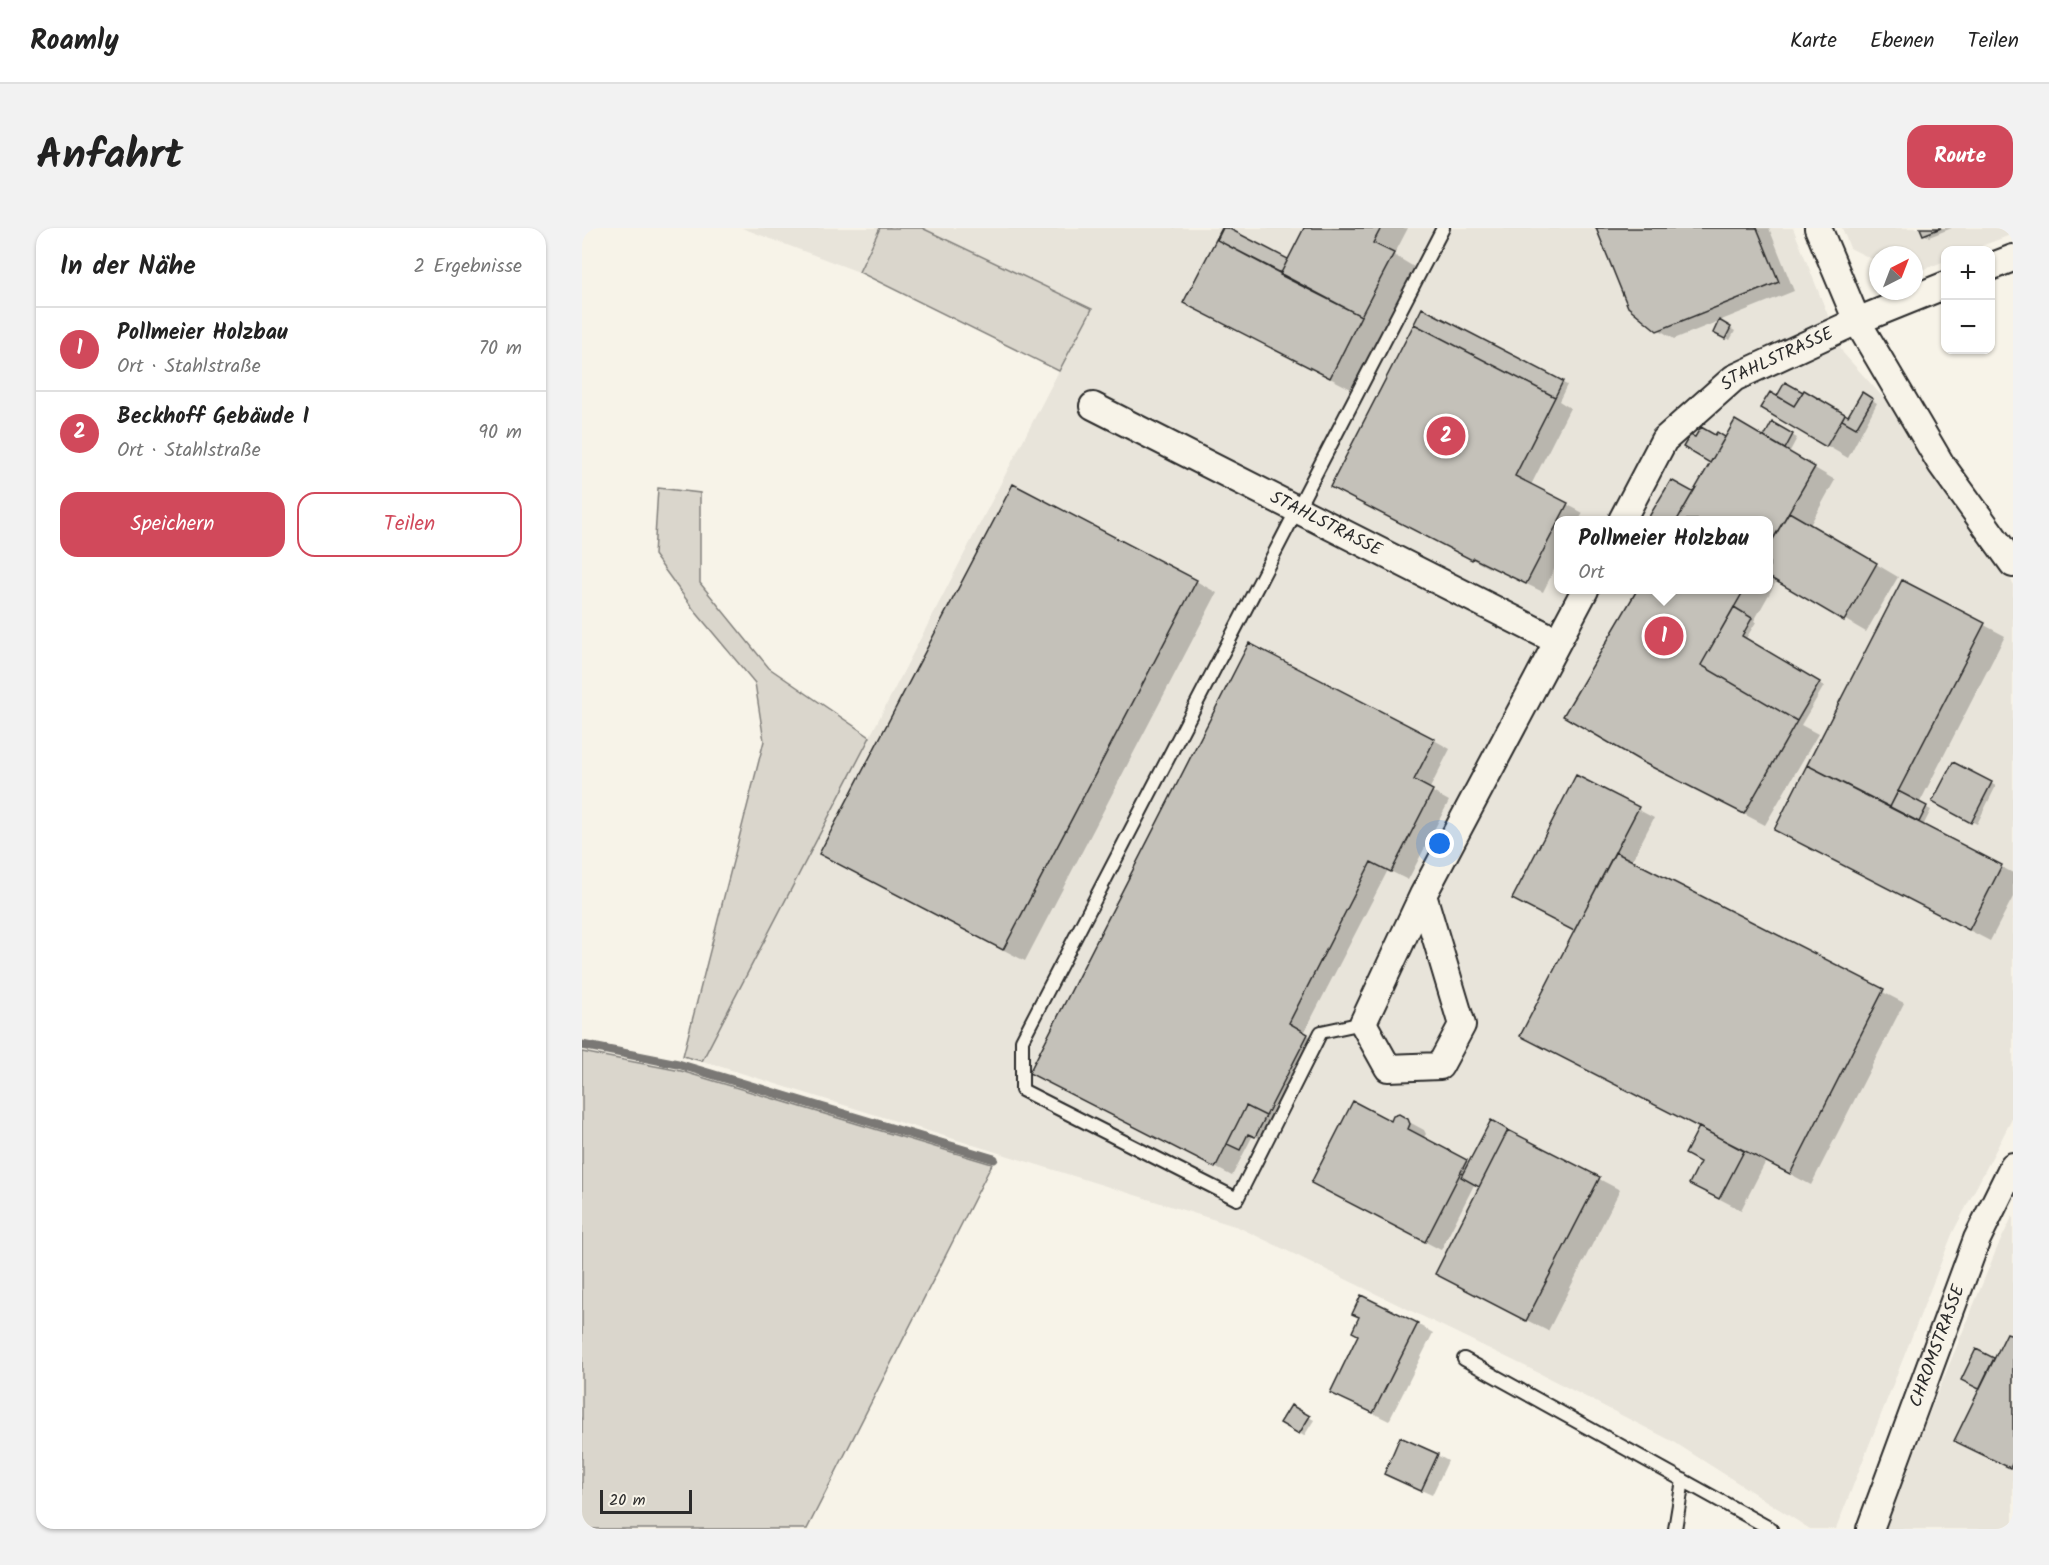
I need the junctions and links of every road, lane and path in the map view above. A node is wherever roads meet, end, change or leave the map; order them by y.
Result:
1 (1443, 228) edge
2 (1818, 228) edge
3 (2013, 258) edge
4 (1995, 265) edge
5 (1941, 287) edge
6 (1857, 321) junction
7 (1093, 406) dead end
8 (1296, 509) junction
9 (1624, 516) edge
10 (2013, 564) edge
11 (1583, 594) edge
12 (1557, 641) junction
13 (1423, 895) junction
14 (1363, 1023) junction
15 (2013, 1166) edge
16 (1464, 1359) dead end
17 (1683, 1480) junction
18 (1675, 1529) edge
19 (1771, 1529) edge
20 (1870, 1529) edge

1 - 8 lane
2 - 6 street, STAHLSTRASSE
3 - 4 street
5 - 6 street
6 - 9 street, STAHLSTRASSE
6 - 10 street, STAHLSTRASSE
7 - 8 street, STAHLSTRASSE
8 - 12 street, STAHLSTRASSE
8 - 14 lane
11 - 12 street
12 - 13 street
13 - 14 street
13 - 14 street
15 - 20 street, CHROMSTRASSE
16 - 17 lane
17 - 18 lane
17 - 19 lane

